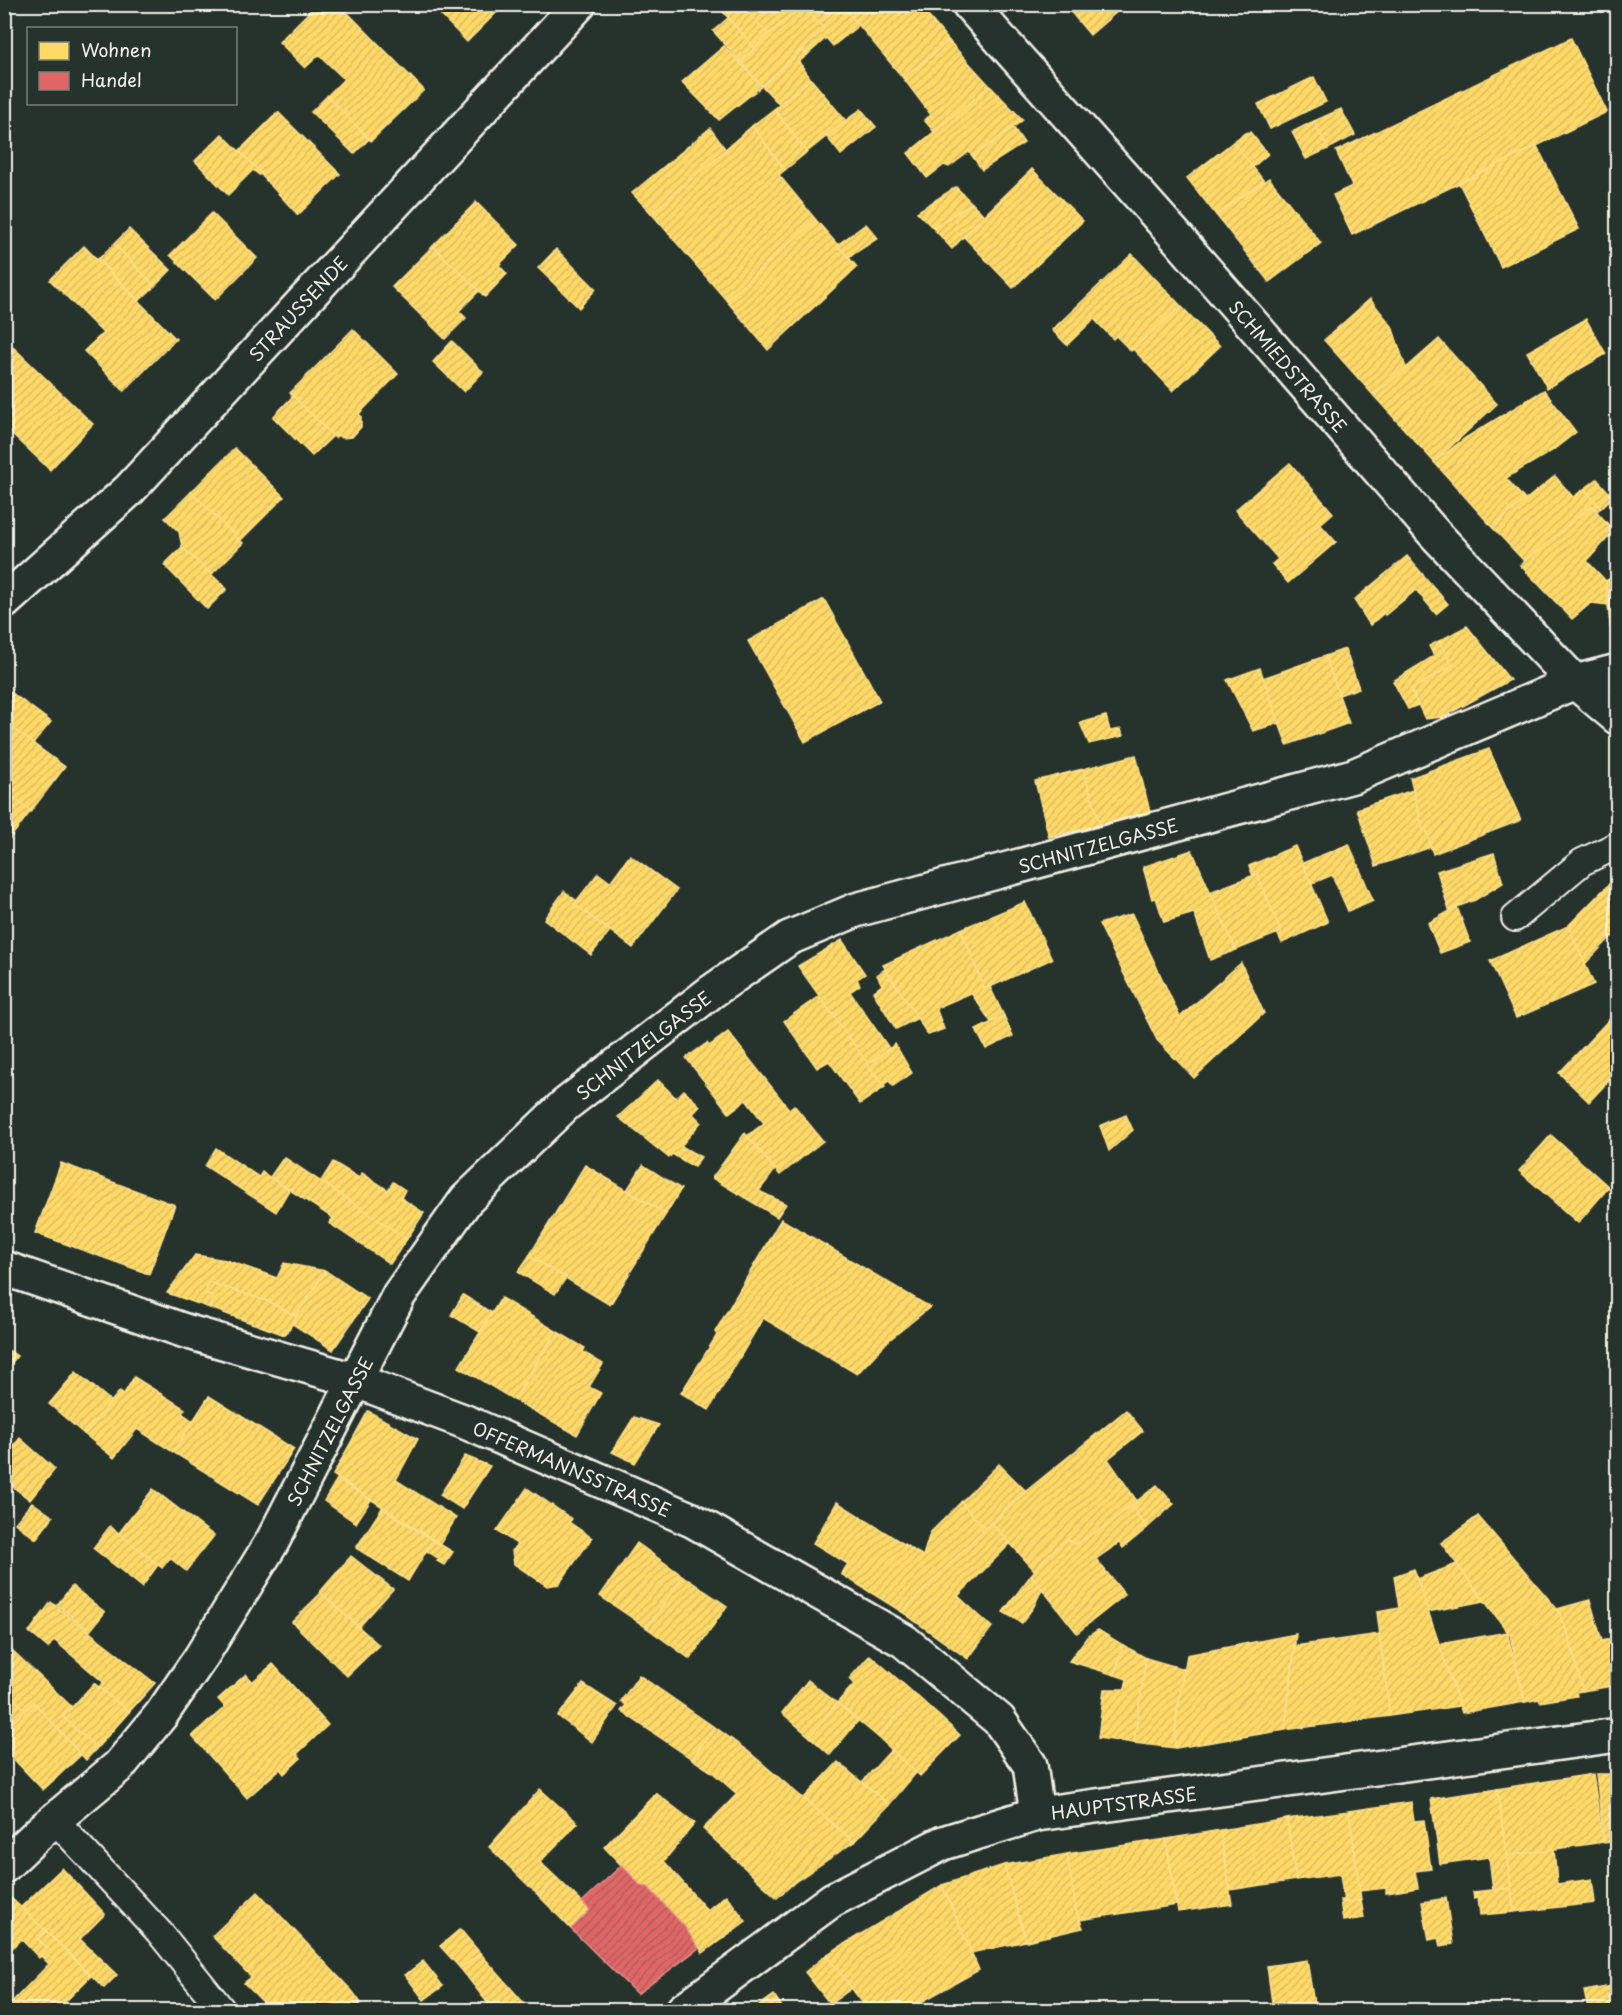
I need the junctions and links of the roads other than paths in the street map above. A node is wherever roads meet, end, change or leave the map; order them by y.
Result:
1 (579, 4) edge
2 (969, 4) edge
3 (4, 602) edge
4 (1617, 671) edge
5 (1575, 682) junction
6 (1617, 718) edge
7 (1617, 845) edge
8 (1515, 918) dead end
9 (4, 1268) edge
10 (354, 1380) junction
11 (1617, 1735) edge
12 (1037, 1814) junction
13 (55, 1820) junction
14 (4, 1866) edge
15 (222, 2010) edge
16 (683, 2010) edge

1 - 3 street, STRAUSSENDE
2 - 5 street, SCHMIEDSTRASSE
4 - 5 street, SCHNITZELGASSE
5 - 6 street, SCHMIEDSTRASSE
5 - 10 street, SCHNITZELGASSE
7 - 8 lane
9 - 10 street, OFFERMANNSSTRASSE
10 - 12 street, OFFERMANNSSTRASSE
10 - 13 street, SCHNITZELGASSE
11 - 12 street, HAUPTSTRASSE
12 - 16 street, HAUPTSTRASSE
13 - 14 street, SCHNITZELGASSE
13 - 15 lane

